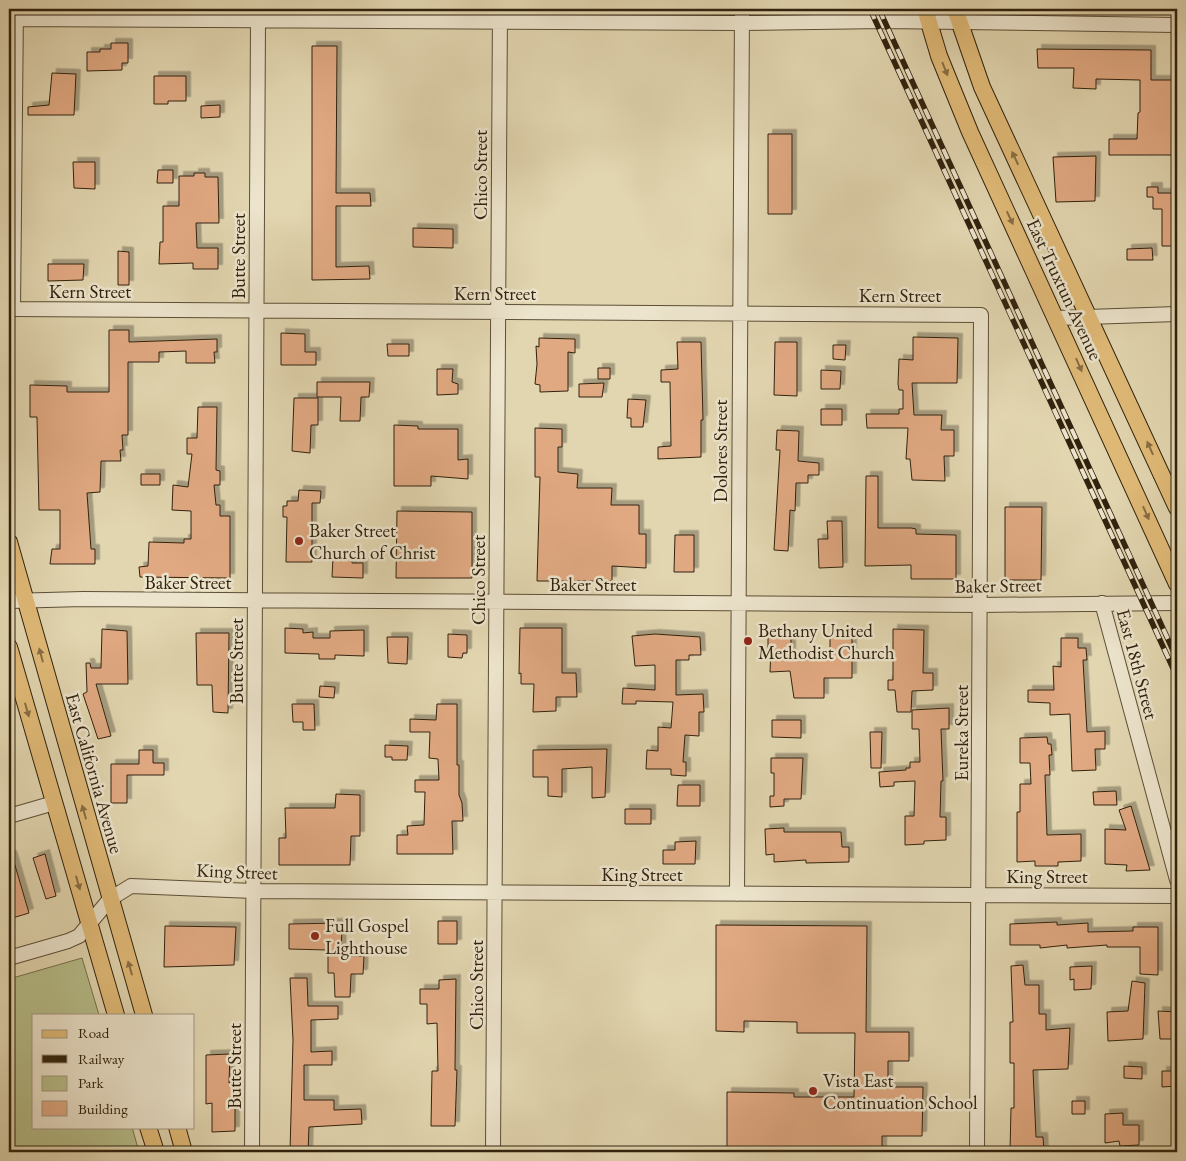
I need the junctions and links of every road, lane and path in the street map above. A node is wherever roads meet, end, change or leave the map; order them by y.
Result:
1 (742, 9) edge
2 (500, 15) edge
3 (13, 16) edge
4 (927, 16) edge
5 (957, 16) edge
6 (258, 21) junction
7 (741, 23) junction
8 (1177, 25) edge
9 (11, 309) edge
10 (256, 311) junction
11 (498, 312) junction
12 (740, 313) junction
13 (1177, 314) edge
14 (981, 315) joint
15 (1090, 317) junction
16 (1057, 318) junction
17 (1177, 508) edge
18 (9, 542) edge
19 (1177, 584) edge
20 (26, 600) junction
21 (9, 601) edge
22 (255, 601) junction
23 (496, 602) junction
24 (1102, 603) junction
25 (1177, 603) edge
26 (738, 604) junction
27 (980, 605) junction
28 (9, 647) edge
29 (54, 803) junction
30 (9, 816) edge
31 (1177, 880) edge
32 (253, 891) junction
33 (495, 892) junction
34 (737, 894) junction
35 (978, 895) junction
36 (1177, 896) edge
37 (110, 900) junction
38 (90, 924) junction
39 (9, 958) edge
40 (116, 1014) edge
41 (144, 1014) edge
42 (148, 1128) edge
43 (177, 1128) edge
44 (156, 1152) edge
45 (184, 1152) edge
46 (252, 1152) edge
47 (494, 1152) edge
48 (977, 1152) edge

1 - 7 street, Dolores Street
2 - 6 street
2 - 7 street
2 - 11 street, Chico Street
3 - 6 street
3 - 9 street
4 - 5 street
4 - 7 street
4 -> 16 main road, East Truxtun Avenue
5 - 8 street
15 -> 5 main road, East Truxtun Avenue
6 - 10 street, Butte Street
7 - 12 street, Dolores Street
9 - 10 street, Kern Street
10 - 11 street, Kern Street
10 - 22 street, Butte Street
11 - 12 street, Kern Street
11 - 23 street, Chico Street
12 - 14 street, Kern Street
12 - 26 street, Dolores Street
13 - 15 street
14 - 27 street, Eureka Street
15 - 16 street
17 -> 15 main road, East Truxtun Avenue
16 -> 19 main road, East Truxtun Avenue
18 - 20 main road, East California Avenue
20 - 21 street, Baker Street
20 - 22 street, Baker Street
37 -> 20 main road, East California Avenue
22 - 23 street, Baker Street
22 - 32 street, Butte Street
23 - 26 street, Baker Street
23 - 33 street, Chico Street
24 - 25 street, Baker Street
24 - 27 street, Baker Street
24 - 31 street, East 18th Street
26 - 27 street, Baker Street
26 - 34 street, Dolores Street
27 - 35 street, Eureka Street
28 -> 29 main road
29 - 30 street
29 -> 38 main road
32 - 33 street, King Street
32 - 37 street, King Street
32 - 46 street, Butte Street
33 - 34 street, King Street
33 - 47 street, Chico Street
34 - 35 street, King Street
35 - 36 street, King Street
35 - 48 street, Eureka Street
37 - 38 street, King Street
41 -> 37 main road, East California Avenue
38 - 39 street, King Street
38 - 40 main road
42 - 44 main road
43 - 45 main road

